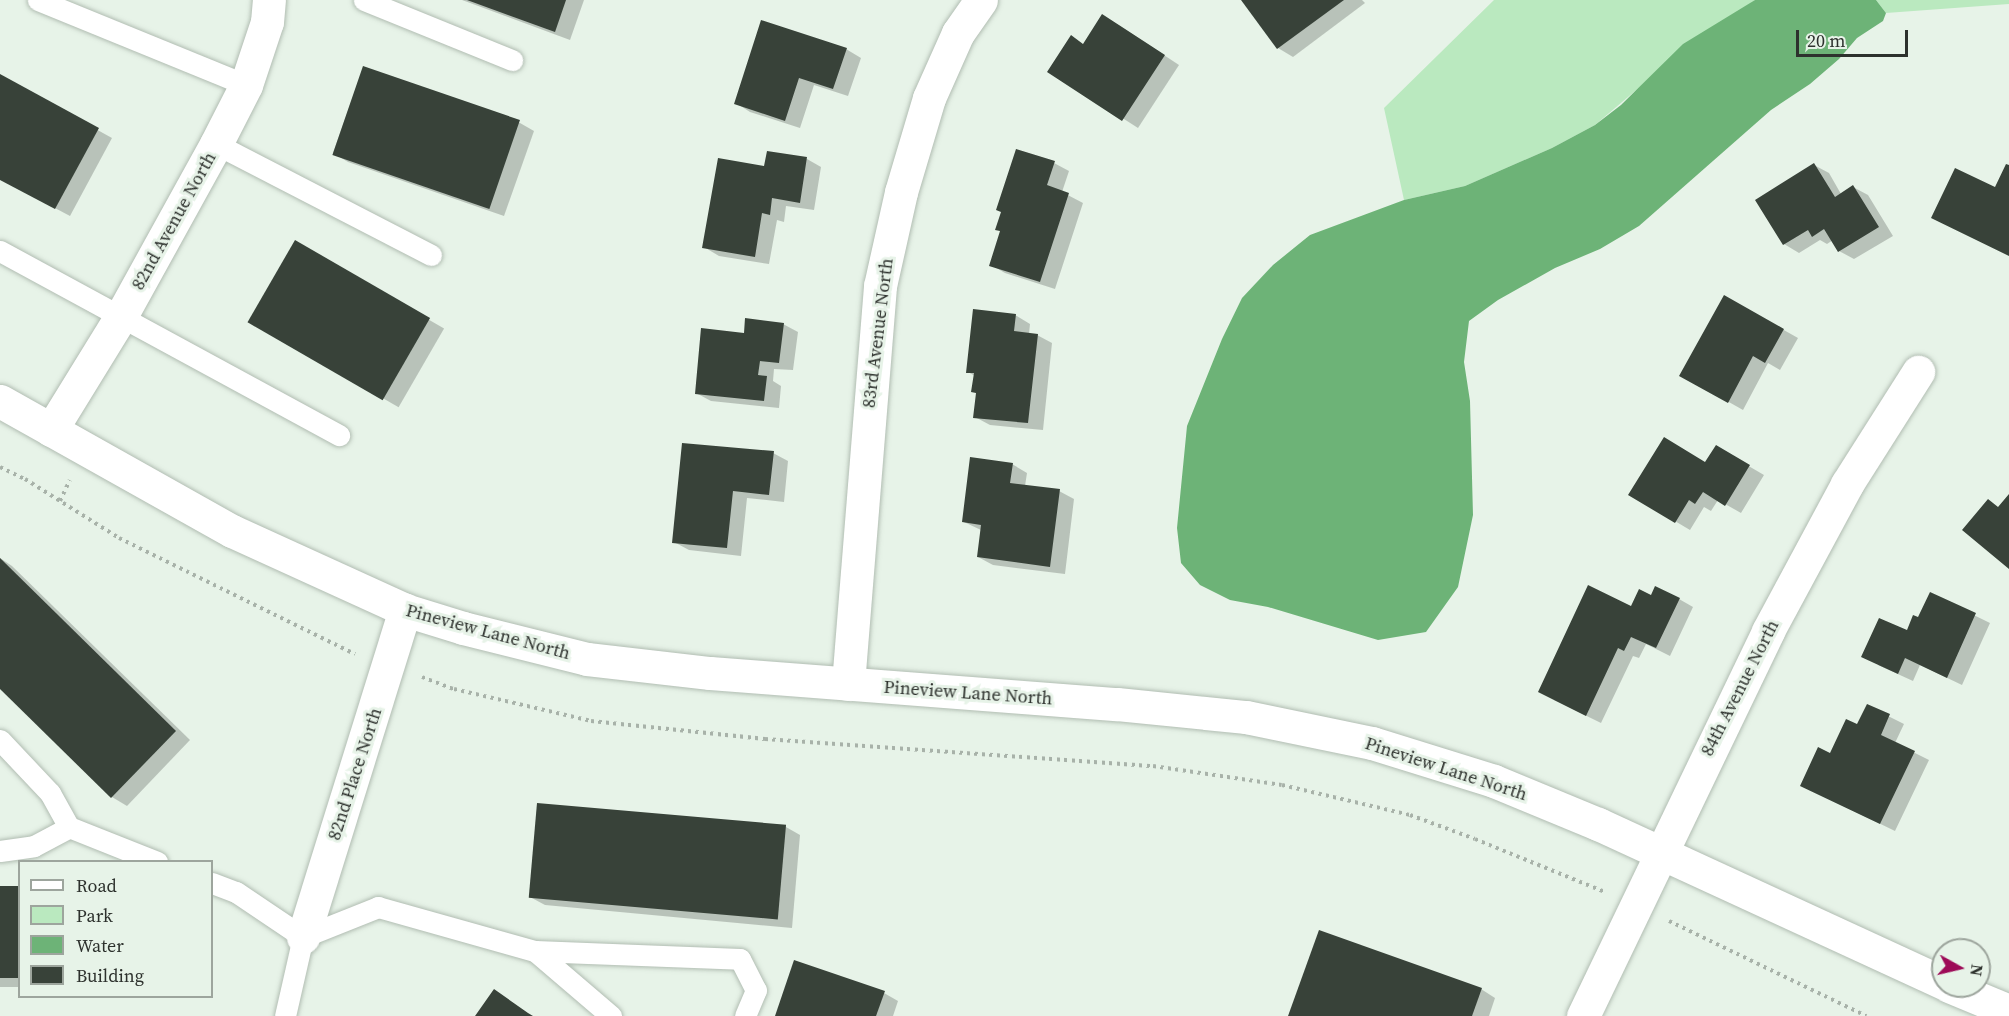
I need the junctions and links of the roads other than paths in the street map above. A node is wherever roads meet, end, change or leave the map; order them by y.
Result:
1 (38, 0) edge
2 (269, 0) edge
3 (364, 0) edge
4 (981, 0) edge
5 (512, 60) dead end
6 (246, 85) junction
7 (216, 144) junction
8 (0, 251) edge
9 (431, 255) dead end
10 (120, 318) junction
11 (1918, 372) dead end
12 (0, 401) edge
13 (51, 430) junction
14 (339, 435) dead end
15 (405, 610) junction
16 (848, 684) junction
17 (0, 740) edge
18 (69, 827) junction
19 (0, 851) edge
20 (1660, 853) junction
21 (154, 860) edge
22 (213, 883) edge
23 (303, 937) junction
24 (535, 951) junction
25 (1931, 977) edge
26 (1978, 998) edge
27 (2009, 1011) edge
28 (285, 1016) edge
29 (611, 1016) edge
30 (745, 1016) edge
31 (1583, 1016) edge

1 - 6 lane
2 - 6 street, 82nd Avenue North
3 - 5 lane
4 - 16 street, 83rd Avenue North
6 - 7 street, 82nd Avenue North
7 - 9 lane
7 - 10 street, 82nd Avenue North
8 - 10 lane
10 - 13 street, 82nd Avenue North
10 - 14 lane
11 - 20 street, 84th Avenue North
12 - 13 street, Pineview Lane North
13 - 15 street, Pineview Lane North
15 - 16 street, Pineview Lane North
15 - 23 street, 82nd Place North
16 - 20 street, Pineview Lane North
17 - 18 lane
18 - 19 lane
18 - 21 lane
20 - 25 street, Pineview Lane North
20 - 31 street, 84th Avenue North
22 - 23 lane
23 - 24 lane
23 - 28 lane
24 - 29 lane
24 - 30 lane
26 - 27 street

